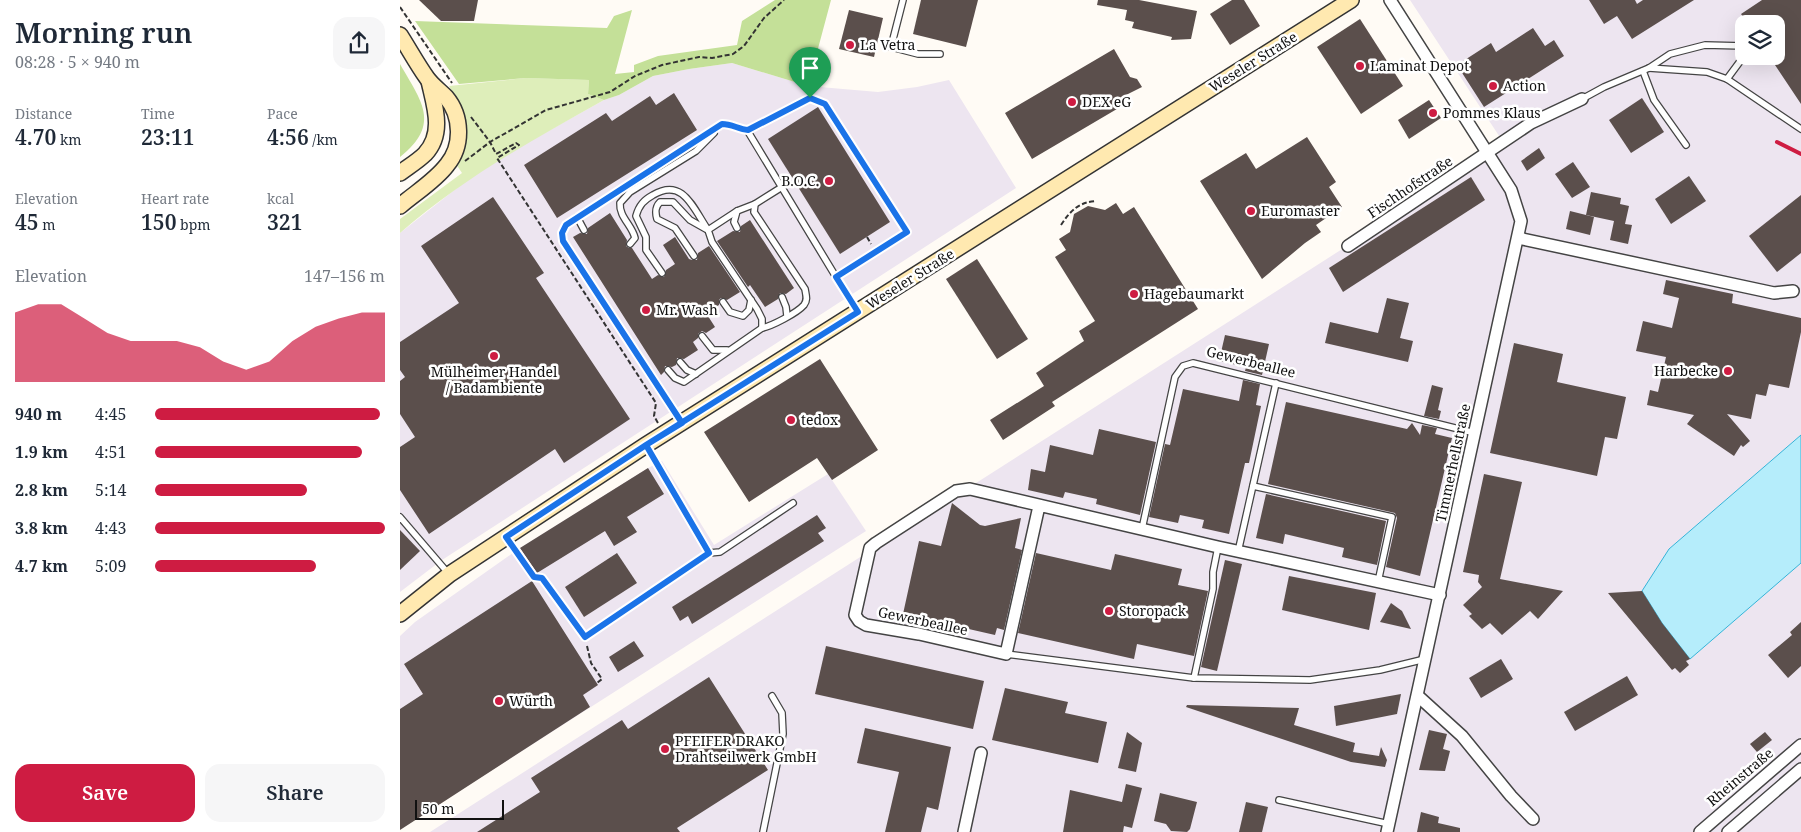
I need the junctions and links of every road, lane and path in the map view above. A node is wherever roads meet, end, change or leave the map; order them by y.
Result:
1 (784, 0) edge
2 (902, 0) edge
3 (1351, 0) edge
4 (1390, 0) edge
5 (400, 35) edge
6 (1735, 46) edge
7 (940, 54) dead end
8 (1738, 65) edge
9 (1646, 69) junction
10 (1728, 79) junction
11 (428, 80) junction
12 (1582, 99) joint
13 (457, 120) junction
14 (722, 124) junction
15 (1801, 129) edge
16 (748, 130) junction
17 (490, 142) junction
18 (1686, 145) dead end
19 (1488, 153) junction
20 (464, 163) dead end
21 (400, 173) edge
22 (782, 187) junction
23 (1096, 201) dead end
24 (755, 204) junction
25 (400, 206) edge
26 (1078, 206) junction
27 (1081, 210) dead end
28 (737, 211) junction
29 (577, 217) junction
30 (1061, 225) dead end
31 (737, 228) dead end
32 (584, 230) dead end
33 (708, 230) junction
34 (1518, 238) junction
35 (630, 244) dead end
36 (1348, 246) dead end
37 (694, 256) dead end
38 (662, 273) dead end
39 (836, 277) junction
40 (1793, 291) dead end
41 (782, 296) dead end
42 (751, 300) junction
43 (723, 302) dead end
44 (858, 312) junction
45 (787, 316) junction
46 (762, 328) junction
47 (702, 336) dead end
48 (729, 350) junction
49 (680, 362) dead end
50 (668, 370) dead end
51 (696, 374) junction
52 (1276, 383) junction
53 (682, 423) junction
54 (1475, 433) junction
55 (646, 445) junction
56 (1253, 486) junction
57 (793, 503) dead end
58 (1039, 506) junction
59 (400, 517) edge
60 (1142, 529) junction
61 (506, 537) junction
62 (1218, 548) junction
63 (1238, 552) junction
64 (709, 553) junction
65 (450, 574) junction
66 (1378, 582) junction
67 (1440, 595) junction
68 (400, 614) edge
69 (585, 637) junction
70 (1006, 654) junction
71 (1425, 658) junction
72 (1194, 678) junction
73 (597, 683) dead end
74 (772, 696) dead end
75 (1418, 696) junction
76 (1801, 745) edge
77 (981, 752) dead end
78 (1801, 769) edge
79 (1279, 800) dead end
80 (1533, 819) dead end
81 (1388, 828) edge
82 (763, 832) edge
83 (964, 832) edge
84 (1700, 832) edge
85 (1728, 832) edge

1 - 17 path
2 - 7 lane
3 - 44 main road, Weseler Straße
4 - 19 street, Timmerhellstraße
5 - 11 main road
6 - 9 lane
8 - 10 lane
9 - 10 lane
9 - 12 lane
9 - 18 lane
10 - 15 lane
11 - 13 main road
11 - 21 main road
12 - 19 street
13 - 17 path
13 - 25 main road
14 - 16 lane
14 - 29 lane
14 - 35 lane
16 - 22 lane
16 - 39 lane
17 - 20 path
19 - 34 street, Timmerhellstraße
19 - 36 street, Fischhofstraße
22 - 24 lane
22 - 39 lane
23 - 26 path
24 - 28 lane
24 - 45 lane
26 - 27 path
26 - 30 path
28 - 31 lane
28 - 33 lane
29 - 32 lane
29 - 53 lane
33 - 37 lane
33 - 38 lane
33 - 42 lane
34 - 40 street
34 - 54 street, Timmerhellstraße
39 - 44 lane
41 - 45 lane
42 - 43 lane
42 - 46 lane
44 - 53 main road, Weseler Straße
45 - 46 lane
46 - 48 lane
47 - 48 lane
48 - 51 lane
49 - 51 lane
50 - 51 lane
52 - 54 lane, Gewerbeallee
52 - 56 lane
52 - 60 lane, Gewerbeallee
53 - 55 main road, Weseler Straße
54 - 67 street, Timmerhellstraße
55 - 61 main road, Weseler Straße
55 - 64 lane
56 - 63 lane
56 - 66 lane
57 - 64 lane
58 - 60 street, Gewerbeallee
58 - 70 street
58 - 70 street, Gewerbeallee
59 - 65 lane
60 - 62 street, Gewerbeallee
61 - 65 main road, Weseler Straße
61 - 69 lane
62 - 63 street, Gewerbeallee
62 - 72 lane
63 - 66 street, Gewerbeallee
64 - 69 lane
65 - 68 main road, Weseler Straße
66 - 67 street, Gewerbeallee
67 - 71 street, Timmerhellstraße
69 - 73 path
70 - 72 lane, Gewerbeallee
71 - 72 lane, Gewerbeallee
71 - 75 street, Timmerhellstraße
74 - 82 lane
75 - 80 street
75 - 81 street, Timmerhellstraße
76 - 84 street, Rheinstraße
77 - 83 street
78 - 85 street
79 - 81 lane

